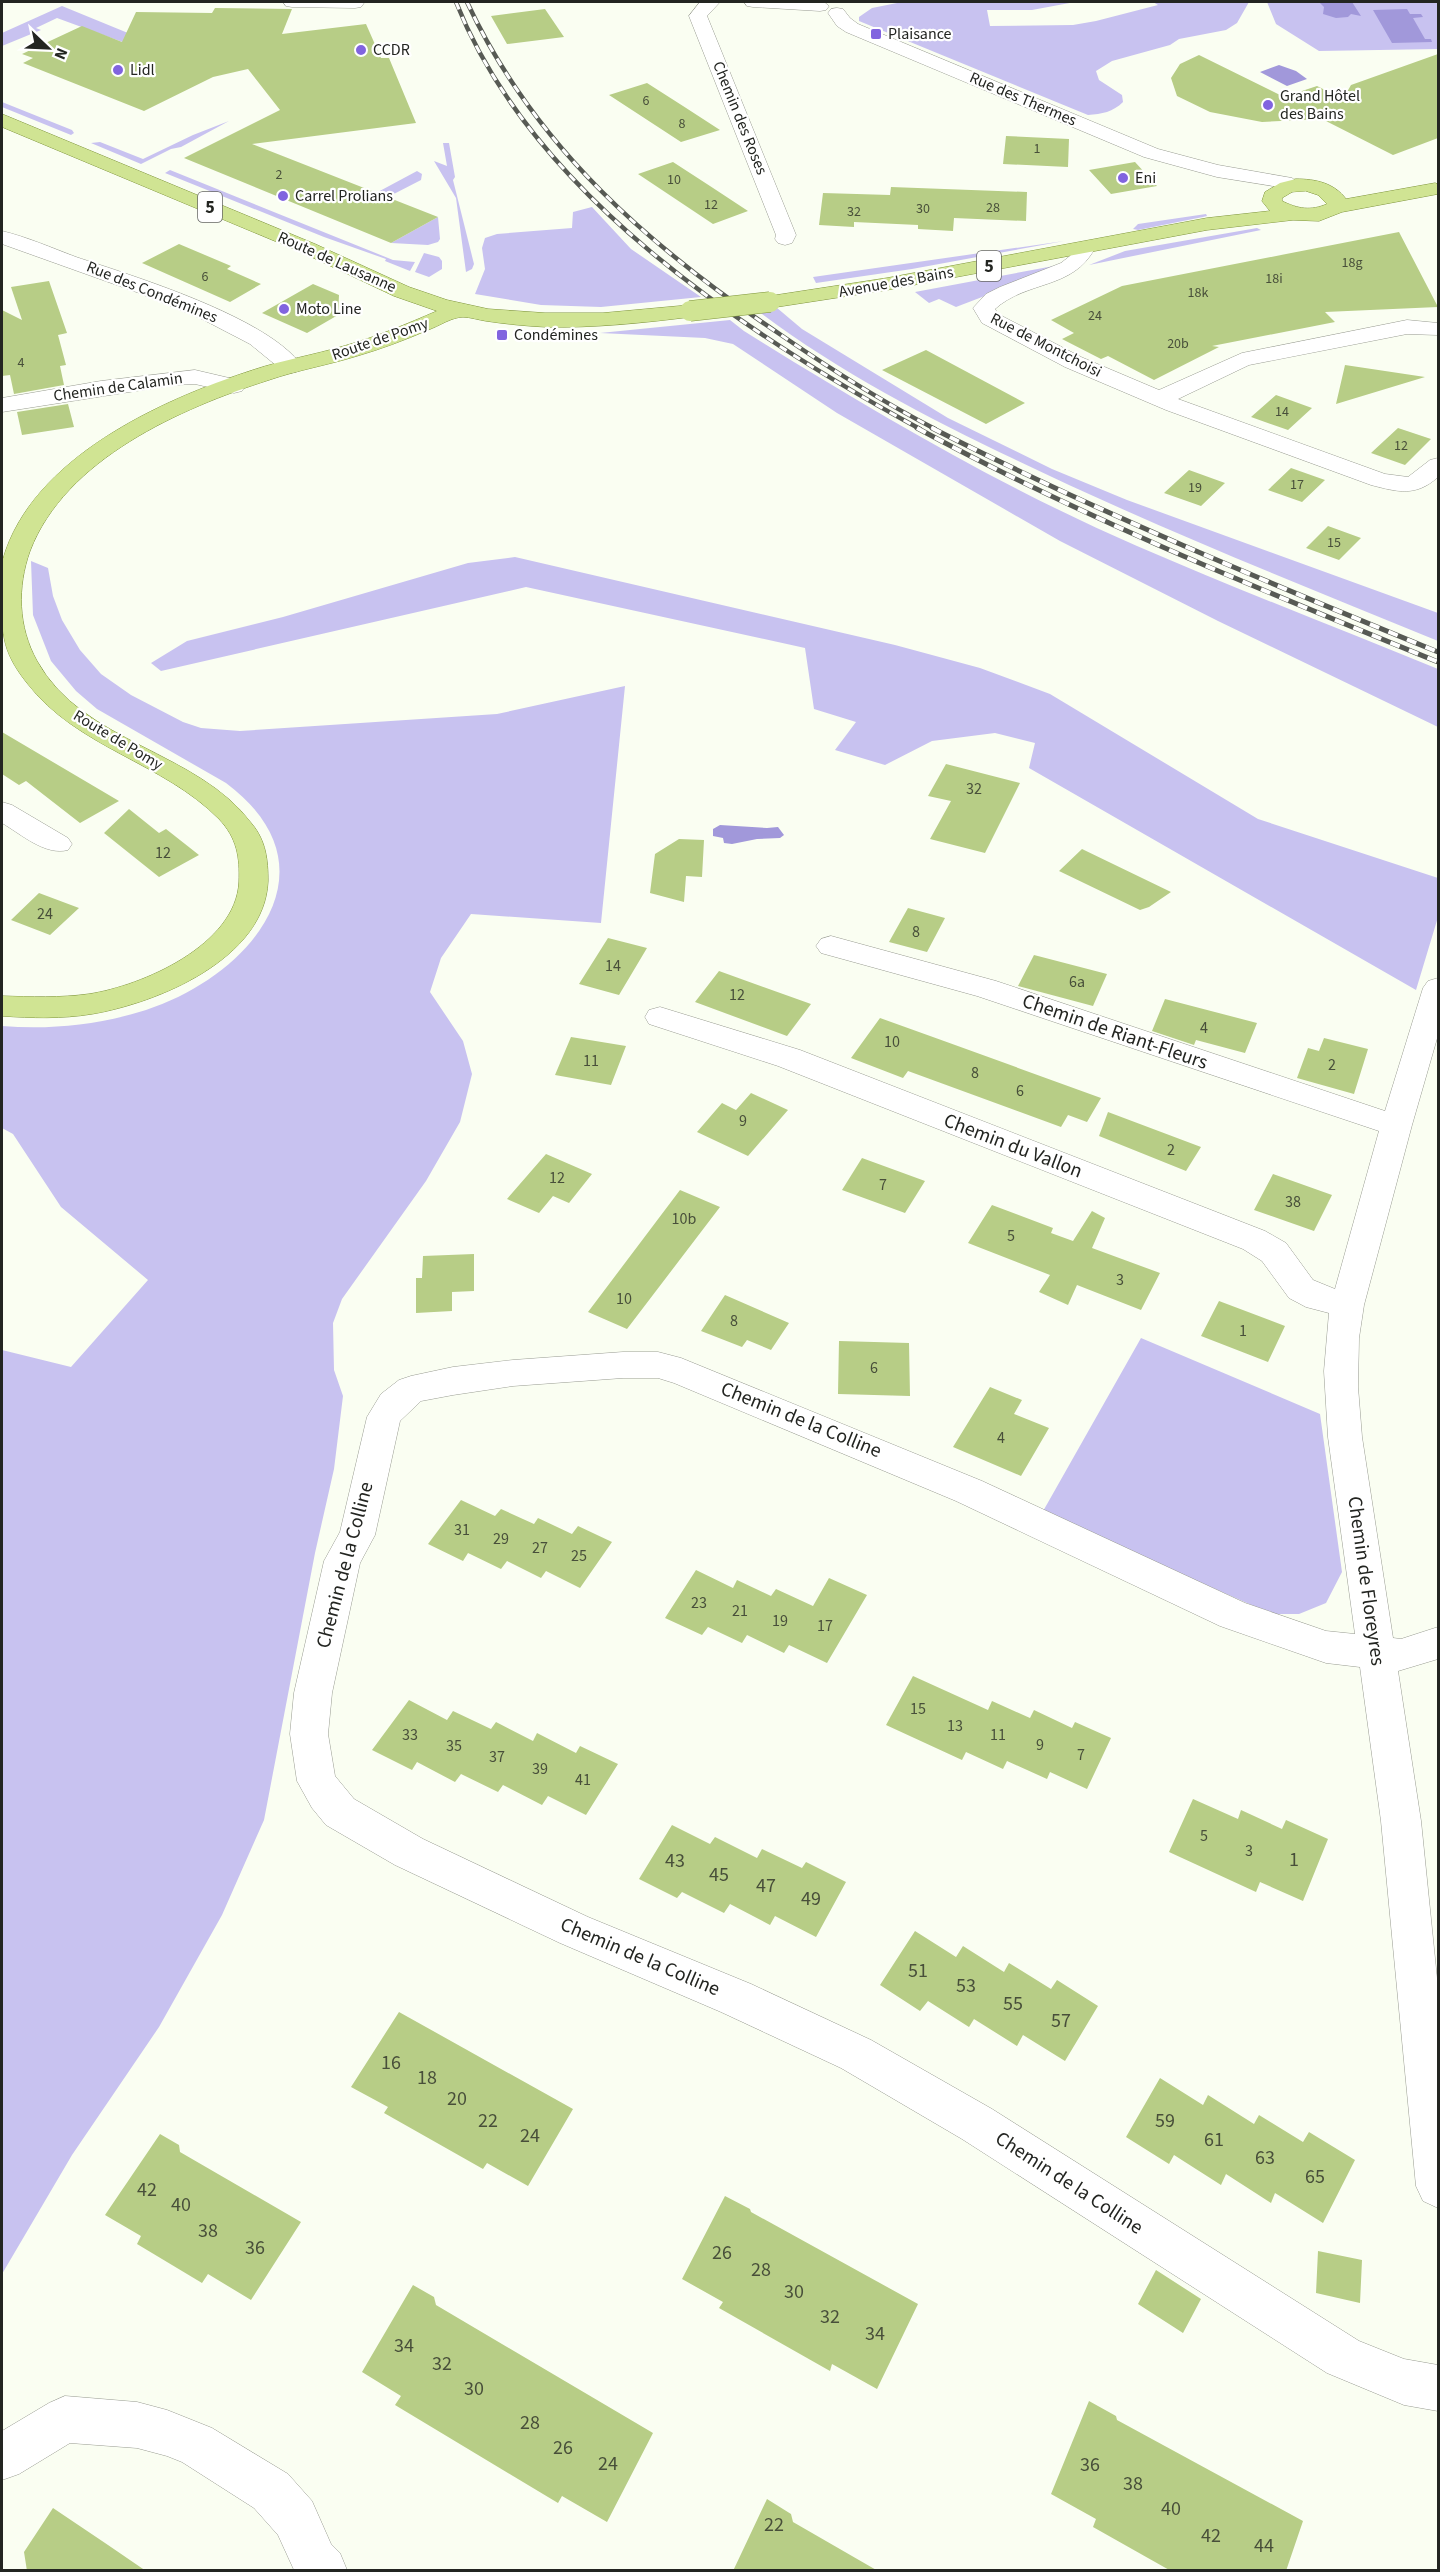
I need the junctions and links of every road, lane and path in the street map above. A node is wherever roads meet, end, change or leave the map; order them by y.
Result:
1 (292, 2) edge
2 (711, 2) edge
3 (753, 2) edge
4 (355, 3) edge
5 (836, 5) edge
6 (2, 120) edge
7 (1217, 171) junction
8 (1292, 186) junction
9 (1320, 188) junction
10 (1437, 189) edge
11 (1272, 199) junction
12 (1337, 207) junction
13 (1293, 214) junction
14 (1207, 224) junction
15 (2, 237) edge
16 (785, 239) dead end
17 (1085, 248) junction
18 (417, 299) junction
19 (458, 310) junction
20 (690, 311) joint
21 (1438, 329) edge
22 (295, 364) junction
23 (234, 386) junction
24 (1159, 399) junction
25 (2, 405) edge
26 (1438, 465) edge
27 (2, 812) edge
28 (58, 844) dead end
29 (831, 946) dead end
30 (1438, 988) edge
31 (2, 1006) edge
32 (660, 1017) dead end
33 (1396, 1125) junction
34 (1347, 1305) junction
35 (1438, 1643) edge
36 (1377, 1653) junction
37 (1438, 2186) edge
38 (1438, 2388) edge
39 (2, 2457) edge
40 (323, 2571) edge

1 - 4 street
2 - 16 street, Chemin des Roses
3 - 5 street, Rue des Thermes
5 - 7 street, Rue des Thermes
6 - 18 main road, Route de Lausanne / 5
7 - 8 street, Rue des Thermes
7 - 11 street, Rue des Thermes
8 - 9 main road
8 - 11 main road
9 - 10 main road
9 - 12 main road
10 - 12 main road
11 - 13 main road
11 - 14 main road, 5
12 - 13 main road
13 - 14 main road, 5
14 - 17 main road, Avenue des Bains / 5
15 - 22 street, Rue des Condémines
17 - 20 main road, Avenue des Bains / 5, bridge
17 - 24 street, Rue de Montchoisi
18 - 19 main road, Route de Lausanne / 5
18 - 22 main road, Route de Pomy
19 - 20 main road, Route de Lausanne / 5
19 - 22 main road, Route de Pomy
21 - 24 street
22 - 23 main road, Route de Pomy
23 - 25 street, Chemin de Calamin
23 - 31 main road, Route de Pomy
24 - 26 street, Rue de Montchoisi
27 - 28 street
29 - 33 street, Chemin de Riant-Fleurs
30 - 33 street, Chemin de Floreyres
32 - 34 street, Chemin du Vallon
33 - 34 street, Chemin de Floreyres
34 - 36 street, Chemin de Floreyres
35 - 36 street, Chemin de la Colline
36 - 37 street, Chemin de Floreyres
36 - 38 street, Chemin de la Colline
39 - 40 street

